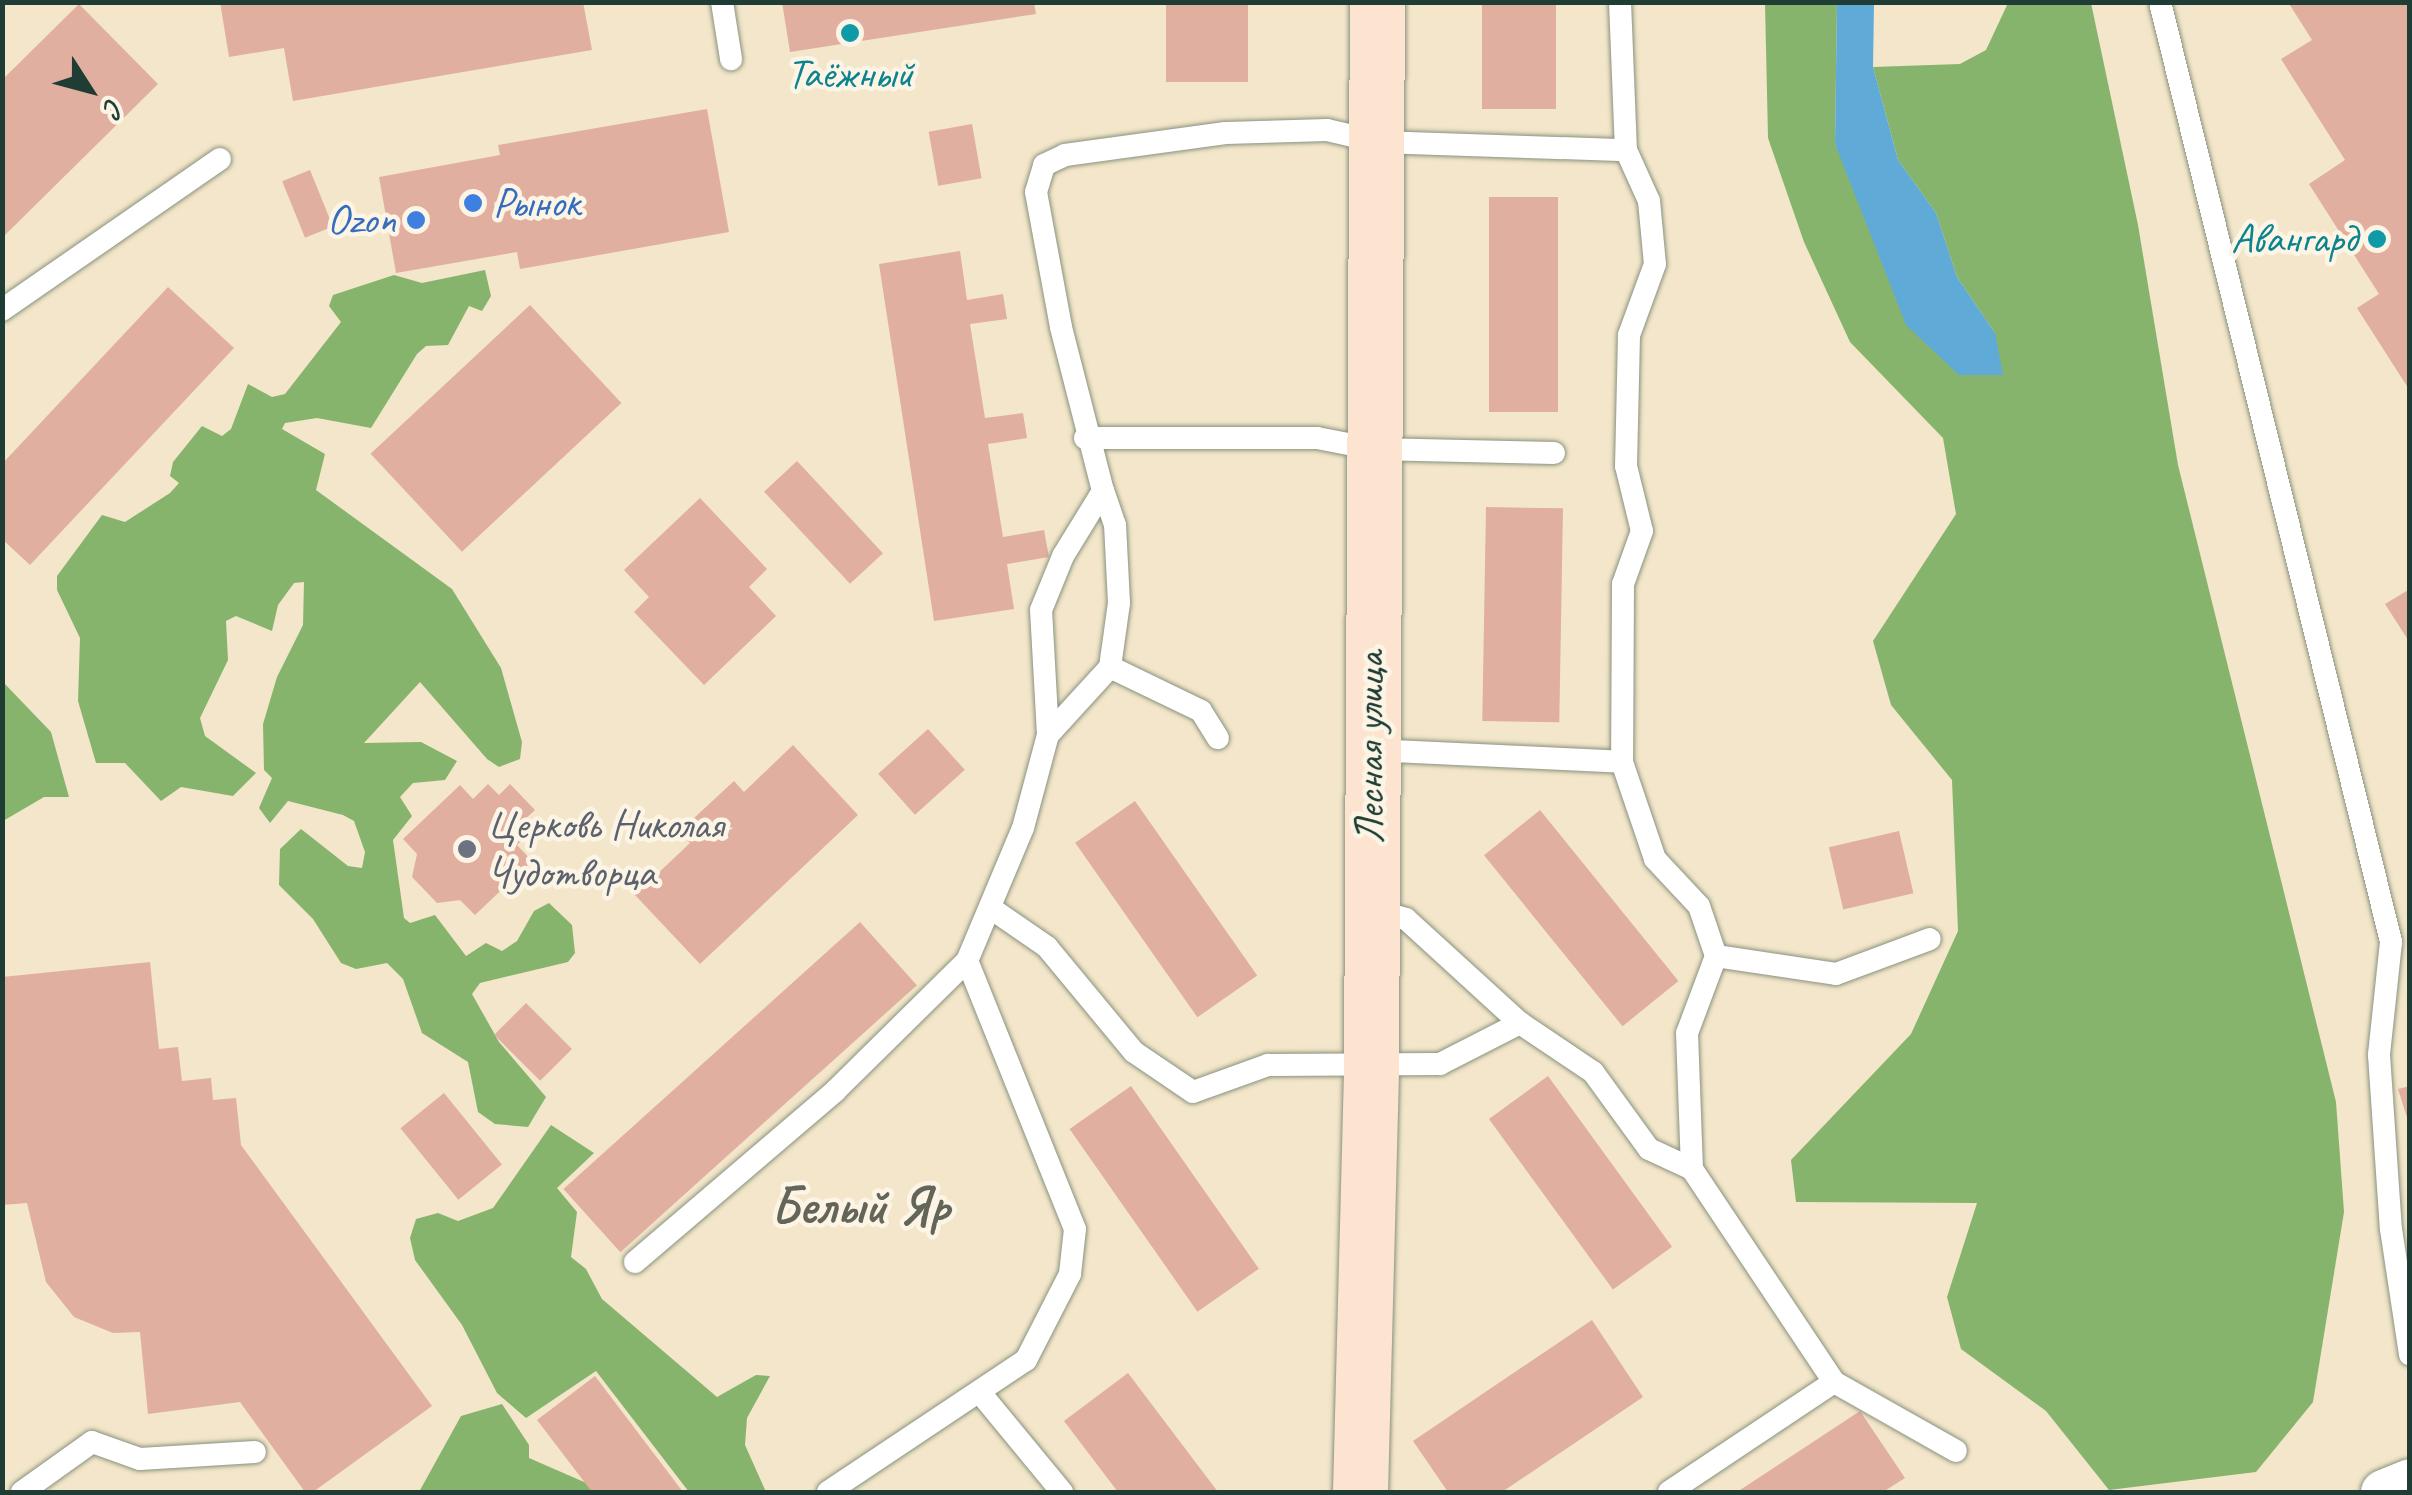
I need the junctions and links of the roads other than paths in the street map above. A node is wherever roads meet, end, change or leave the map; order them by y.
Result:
1 (722, 2) edge
2 (1377, 2) edge
3 (1620, 2) edge
4 (2160, 2) edge
5 (731, 58) dead end
6 (1379, 142) junction
7 (1626, 150) junction
8 (220, 159) dead end
9 (2, 310) edge
10 (1085, 438) junction
11 (1374, 448) junction
12 (1554, 452) dead end
13 (1103, 491) junction
14 (1110, 666) junction
15 (1048, 736) junction
16 (1218, 738) dead end
17 (1368, 750) junction
18 (1622, 762) junction
19 (992, 909) junction
20 (1370, 909) junction
21 (2400, 935) edge
22 (1930, 939) dead end
23 (1716, 956) junction
24 (967, 962) junction
25 (1520, 1023) junction
26 (1370, 1066) junction
27 (1692, 1169) junction
28 (635, 1262) dead end
29 (2410, 1356) edge
30 (1834, 1382) junction
31 (982, 1395) junction
32 (255, 1452) dead end
33 (1956, 1452) dead end
34 (2410, 1481) edge
35 (22, 1492) edge
36 (828, 1492) edge
37 (1062, 1492) edge
38 (1360, 1492) edge
39 (1669, 1492) edge
40 (2384, 1492) edge

1 - 5 lane
2 - 6 street, Лесная улица
3 - 7 lane
4 - 21 lane
6 - 7 lane
6 - 10 lane
6 - 11 street, Лесная улица
7 - 18 lane
8 - 9 lane
10 - 11 lane
10 - 13 lane
11 - 12 lane
11 - 17 street, Лесная улица
13 - 14 lane
13 - 15 lane
14 - 15 lane
14 - 16 lane
15 - 19 lane
17 - 18 lane
17 - 20 street, Лесная улица
18 - 23 lane
19 - 24 lane
19 - 26 lane
20 - 25 lane
20 - 26 street, Лесная улица
21 - 29 lane
22 - 23 lane
23 - 27 lane
24 - 28 lane
24 - 31 lane
25 - 26 lane
25 - 27 lane
26 - 38 street, Лесная улица
27 - 30 lane
30 - 33 lane
30 - 39 lane
31 - 36 lane
31 - 37 lane
32 - 35 lane
34 - 40 street

